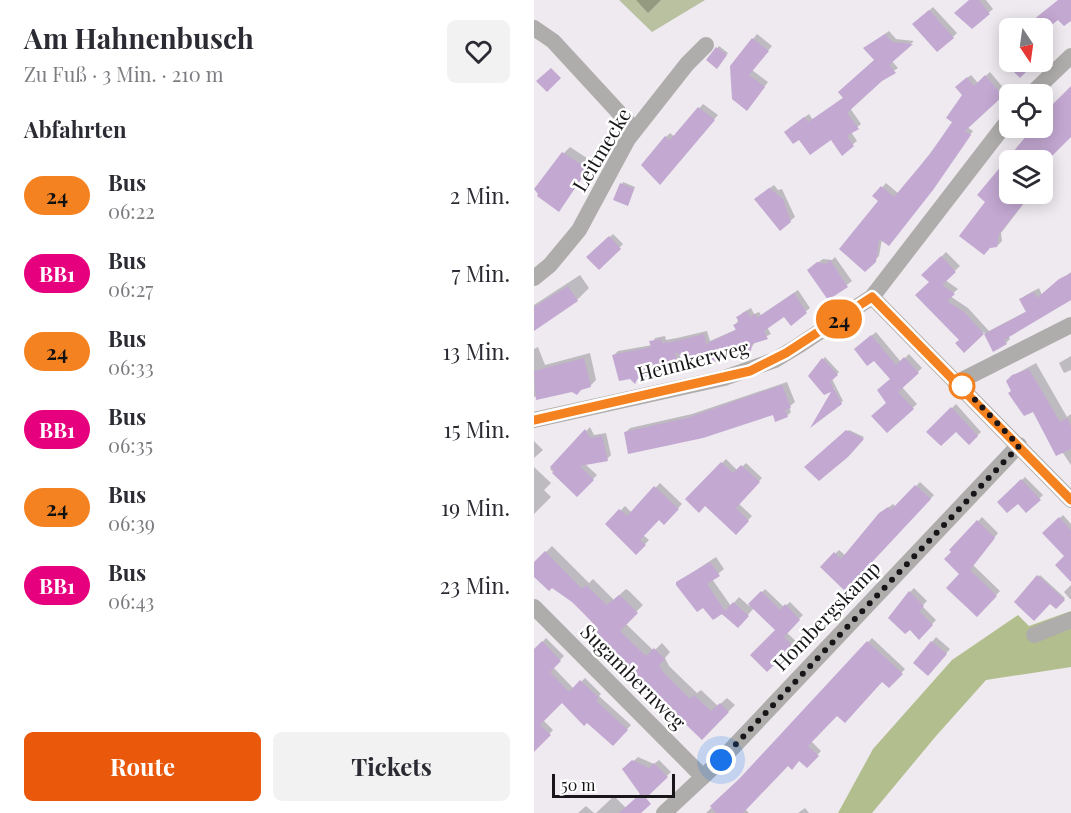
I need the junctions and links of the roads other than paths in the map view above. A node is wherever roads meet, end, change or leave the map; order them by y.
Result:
1 (534, 28) edge
2 (706, 45) dead end
3 (1071, 56) edge
4 (1042, 84) edge
5 (635, 130) junction
6 (999, 132) edge
7 (534, 278) edge
8 (872, 297) junction
9 (1071, 325) edge
10 (958, 382) junction
11 (534, 420) edge
12 (1019, 446) junction
13 (1071, 500) edge
14 (534, 607) edge
15 (1071, 620) edge
16 (1034, 635) dead end
17 (703, 777) junction
18 (664, 813) edge

1 - 5 street
2 - 5 street, Leitmecke
3 - 4 street
5 - 7 street, Leitmecke
6 - 8 street, Heimkerweg
8 - 10 street
8 - 11 street, Heimkerweg
9 - 10 street
10 - 12 street
12 - 13 street
12 - 17 street, Hombergskamp
14 - 17 street, Sugambernweg
15 - 16 street
17 - 18 street, Hombergskamp

